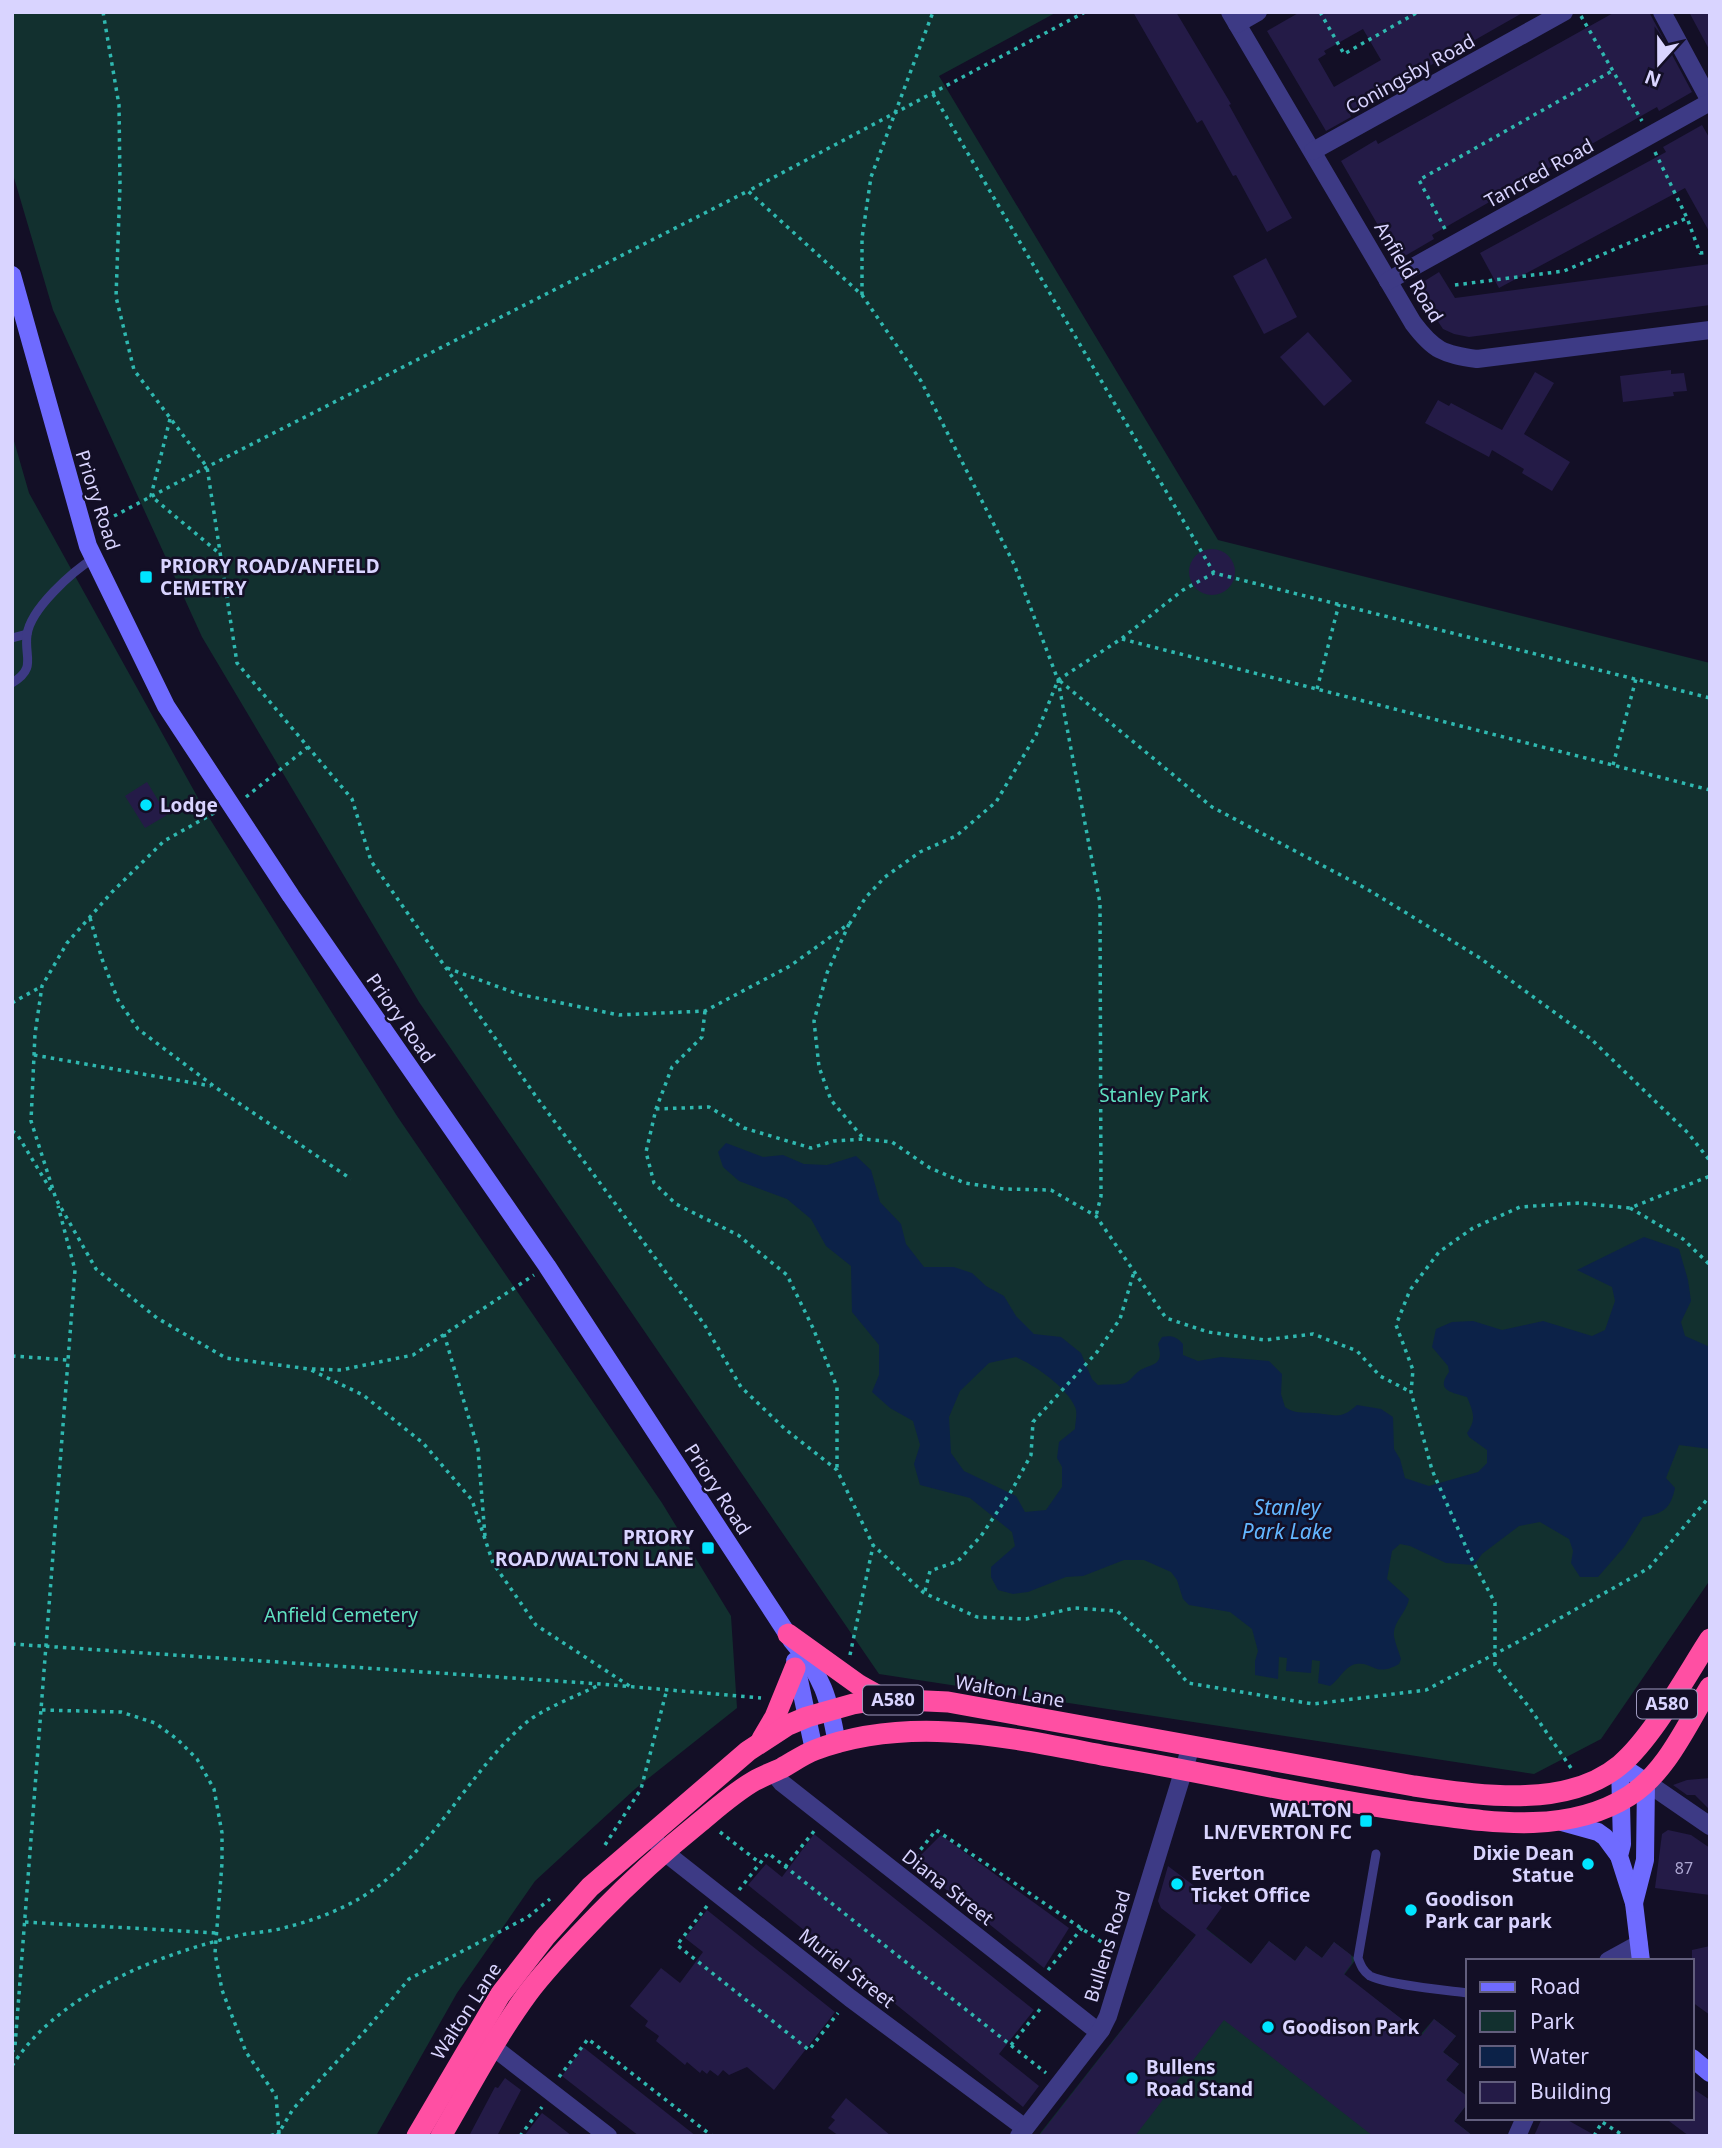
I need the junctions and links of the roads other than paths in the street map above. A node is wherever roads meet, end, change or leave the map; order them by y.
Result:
1 (1258, 12) edge
2 (1564, 12) edge
3 (1662, 12) edge
4 (1233, 18) edge
5 (1710, 101) edge
6 (1313, 151) junction
7 (12, 275) edge
8 (1388, 281) junction
9 (1710, 330) edge
10 (94, 558) junction
11 (27, 634) junction
12 (12, 638) edge
13 (12, 683) edge
14 (790, 1637) junction
15 (1710, 1639) edge
16 (795, 1668) junction
17 (1710, 1687) edge
18 (884, 1699) junction
19 (831, 1710) junction
20 (807, 1717) junction
21 (759, 1744) junction
22 (837, 1744) junction
23 (1191, 1746) junction
24 (814, 1750) junction
25 (1620, 1765) junction
26 (1184, 1769) junction
27 (773, 1772) junction
28 (1647, 1782) junction
29 (1621, 1801) junction
30 (1555, 1821) junction
31 (1710, 1826) edge
32 (649, 1835) junction
33 (664, 1850) junction
34 (1376, 1854) dead end
35 (1619, 1856) junction
36 (1634, 1903) junction
37 (1640, 1953) edge
38 (1616, 1959) edge
39 (1466, 1993) edge
40 (1101, 2030) junction
41 (493, 2047) junction
42 (1694, 2060) edge
43 (1710, 2073) edge
44 (1524, 2120) edge
45 (1022, 2132) edge
46 (417, 2136) edge
47 (441, 2136) edge
48 (608, 2136) edge
49 (1517, 2136) edge

1 - 4 street
2 - 6 street, Coningsby Road
3 - 5 street
4 - 6 street, Anfield Road
5 - 8 street, Tancred Road
6 - 8 street, Anfield Road
7 - 10 street, Priory Road
8 - 9 street, Anfield Road
10 - 11 lane
10 - 14 street, Priory Road
11 - 12 lane
11 - 13 lane
14 - 16 street
14 - 18 highway
14 - 19 street, Priory Road
15 - 25 highway, Walton Lane / A580
16 - 20 street
16 - 21 highway
17 - 28 highway, A580
18 - 19 highway, Walton Lane / A580
18 - 23 highway, Walton Lane / A580
19 - 20 highway, Walton Lane / A580
19 - 22 street, Priory Road
20 - 21 highway, Walton Lane / A580
20 - 24 street
21 - 32 highway, Walton Lane / A580
22 - 24 highway, A580
22 - 26 highway, A580
23 - 25 highway, Walton Lane / A580
23 - 26 street, Bullens Road
24 - 27 highway, A580
25 - 28 street
25 - 29 street
26 - 30 highway, A580
26 - 40 street, Bullens Road
27 - 33 highway, A580
27 - 40 street, Diana Street
28 - 29 highway, A580
28 - 31 street
28 - 36 street
29 - 30 highway, A580
29 - 35 street
30 - 35 street
32 - 33 street, Muriel Street
32 - 46 highway, Walton Lane / A580
33 - 41 highway, A580
33 - 45 street, Muriel Street
34 - 39 lane
35 - 36 street
36 - 37 street
37 - 38 street
40 - 45 street, Bullens Road
41 - 47 highway, A580
41 - 48 street
42 - 43 street
44 - 49 street

